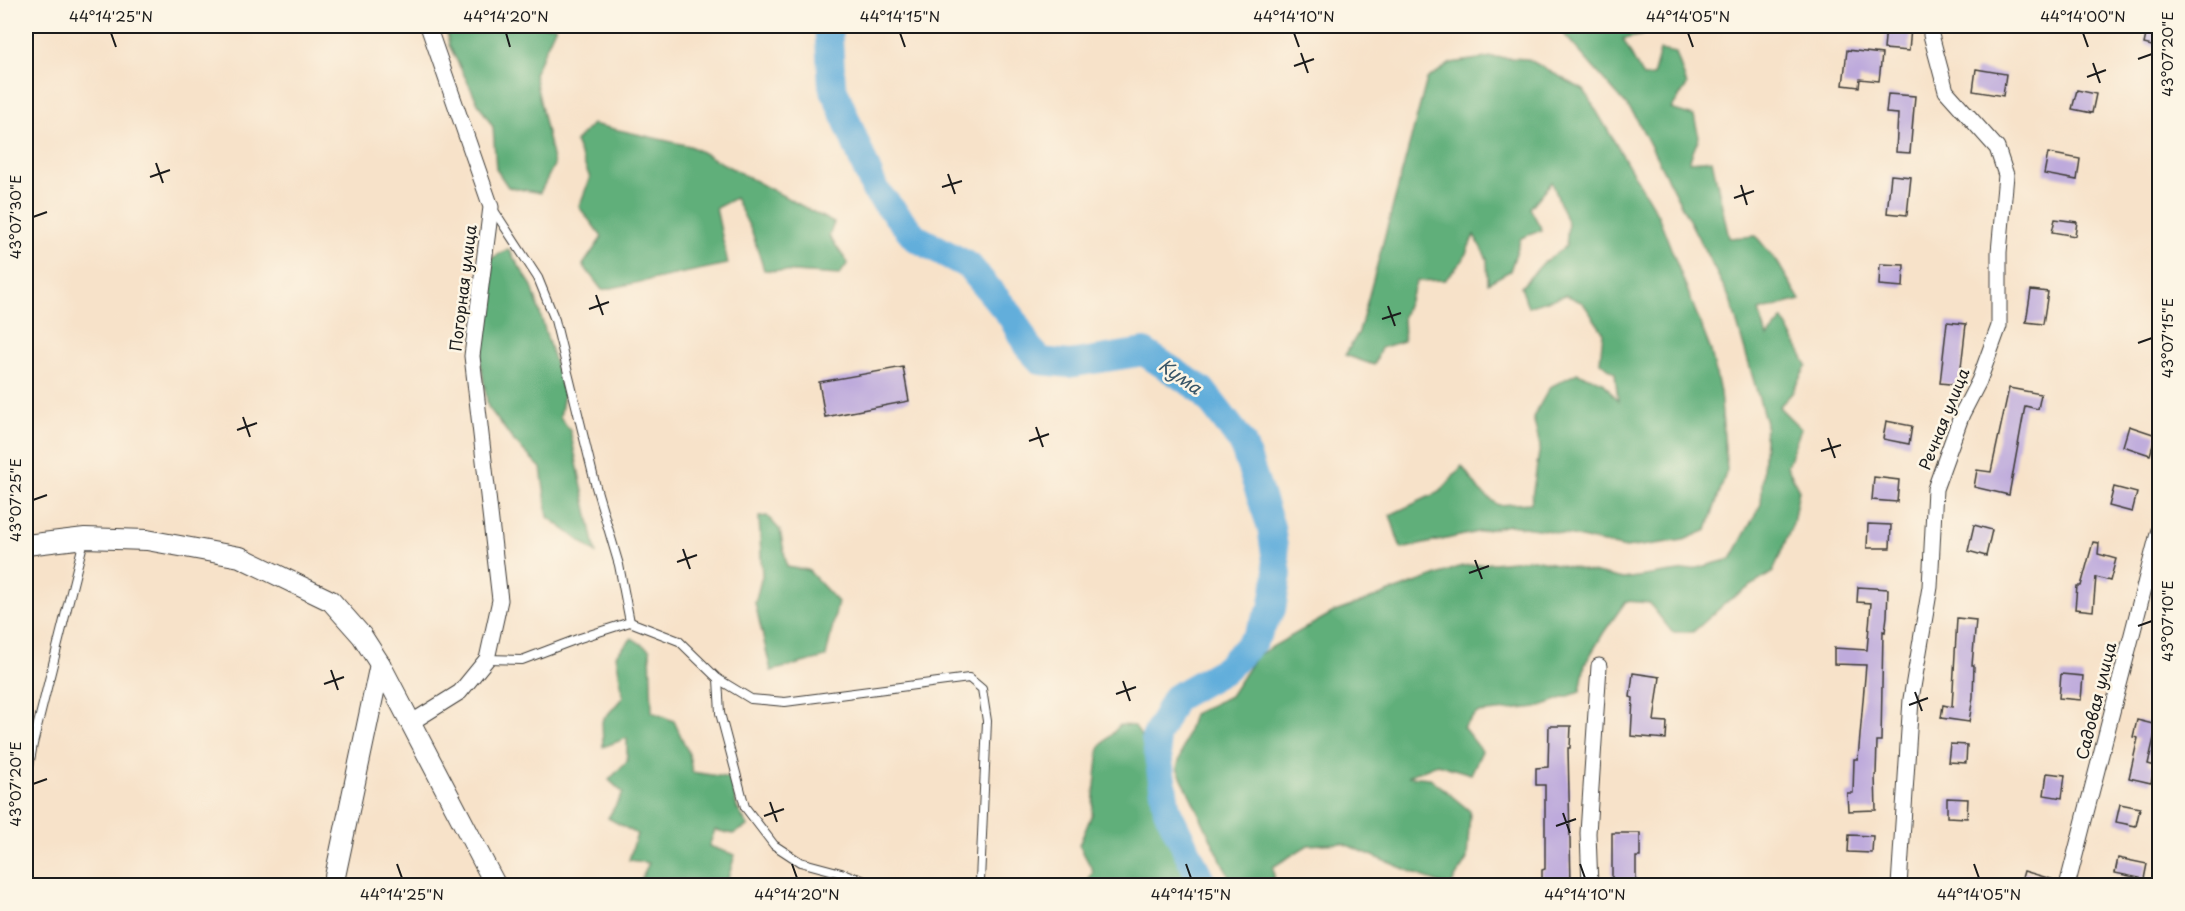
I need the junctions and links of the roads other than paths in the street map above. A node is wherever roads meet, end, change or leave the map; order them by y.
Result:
1 (428, 26) edge
2 (1931, 26) edge
3 (491, 207) junction
4 (2160, 526) edge
5 (85, 538) junction
6 (26, 545) edge
7 (630, 622) junction
8 (488, 659) junction
9 (380, 664) junction
10 (1599, 666) dead end
11 (718, 679) junction
12 (412, 722) junction
13 (26, 783) edge
14 (333, 885) edge
15 (496, 885) edge
16 (879, 885) edge
17 (975, 885) edge
18 (1590, 885) edge
19 (1899, 885) edge
20 (2067, 885) edge

1 - 3 street, Погорная улица
2 - 19 street, Речная улица
3 - 7 lane
3 - 8 street, Погорная улица
4 - 20 street, Садовая улица
5 - 6 street
5 - 9 street
5 - 13 lane
7 - 8 lane
7 - 11 lane
8 - 12 street
9 - 12 street
9 - 14 street
10 - 18 street
11 - 16 lane
11 - 17 lane
12 - 15 street

